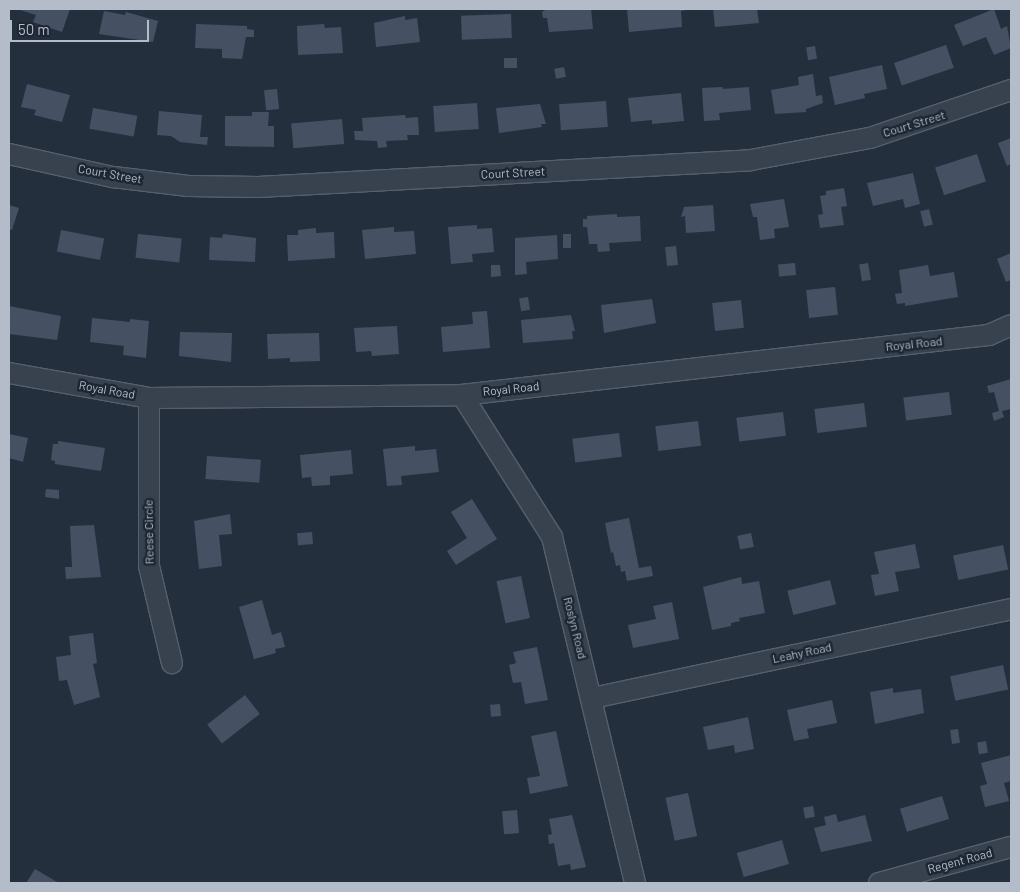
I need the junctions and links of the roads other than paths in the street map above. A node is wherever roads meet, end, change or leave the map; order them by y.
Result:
1 (1011, 90) edge
2 (9, 154) edge
3 (1011, 325) edge
4 (9, 373) edge
5 (462, 395) junction
6 (149, 398) junction
7 (1011, 609) edge
8 (172, 663) dead end
9 (593, 698) junction
10 (1011, 847) edge
11 (635, 883) edge
12 (879, 883) edge

1 - 2 street, Court Street
3 - 5 street, Royal Road
4 - 6 street, Royal Road
5 - 6 street, Royal Road
5 - 9 street, Roslyn Road
6 - 8 street, Reese Circle
7 - 9 street, Leahy Road
9 - 11 street, Roslyn Road
10 - 12 street, Regent Road

